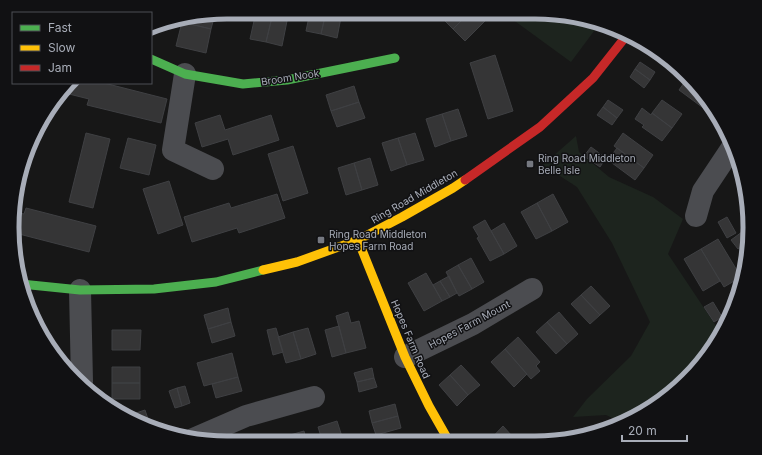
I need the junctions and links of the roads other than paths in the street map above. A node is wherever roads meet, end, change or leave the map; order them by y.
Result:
1 (624, 39) edge
2 (152, 58) edge
3 (395, 58) dead end
4 (185, 74) junction
5 (729, 152) edge
6 (213, 169) dead end
7 (696, 216) dead end
8 (358, 240) junction
9 (27, 285) edge
10 (532, 289) dead end
11 (80, 290) junction
12 (405, 358) junction
13 (82, 377) edge
14 (314, 397) dead end
15 (203, 434) edge
16 (446, 436) edge

1 - 8 street, Ring Road Middleton
2 - 4 street, Broom Nook
3 - 4 street, Broom Nook
4 - 6 street
5 - 7 street
8 - 11 street, Ring Road Middleton
8 - 12 street, Hopes Farm Road
9 - 11 street, Ring Road Middleton
10 - 12 street, Hopes Farm Mount
11 - 13 street
12 - 16 street, Hopes Farm Road
14 - 15 street

